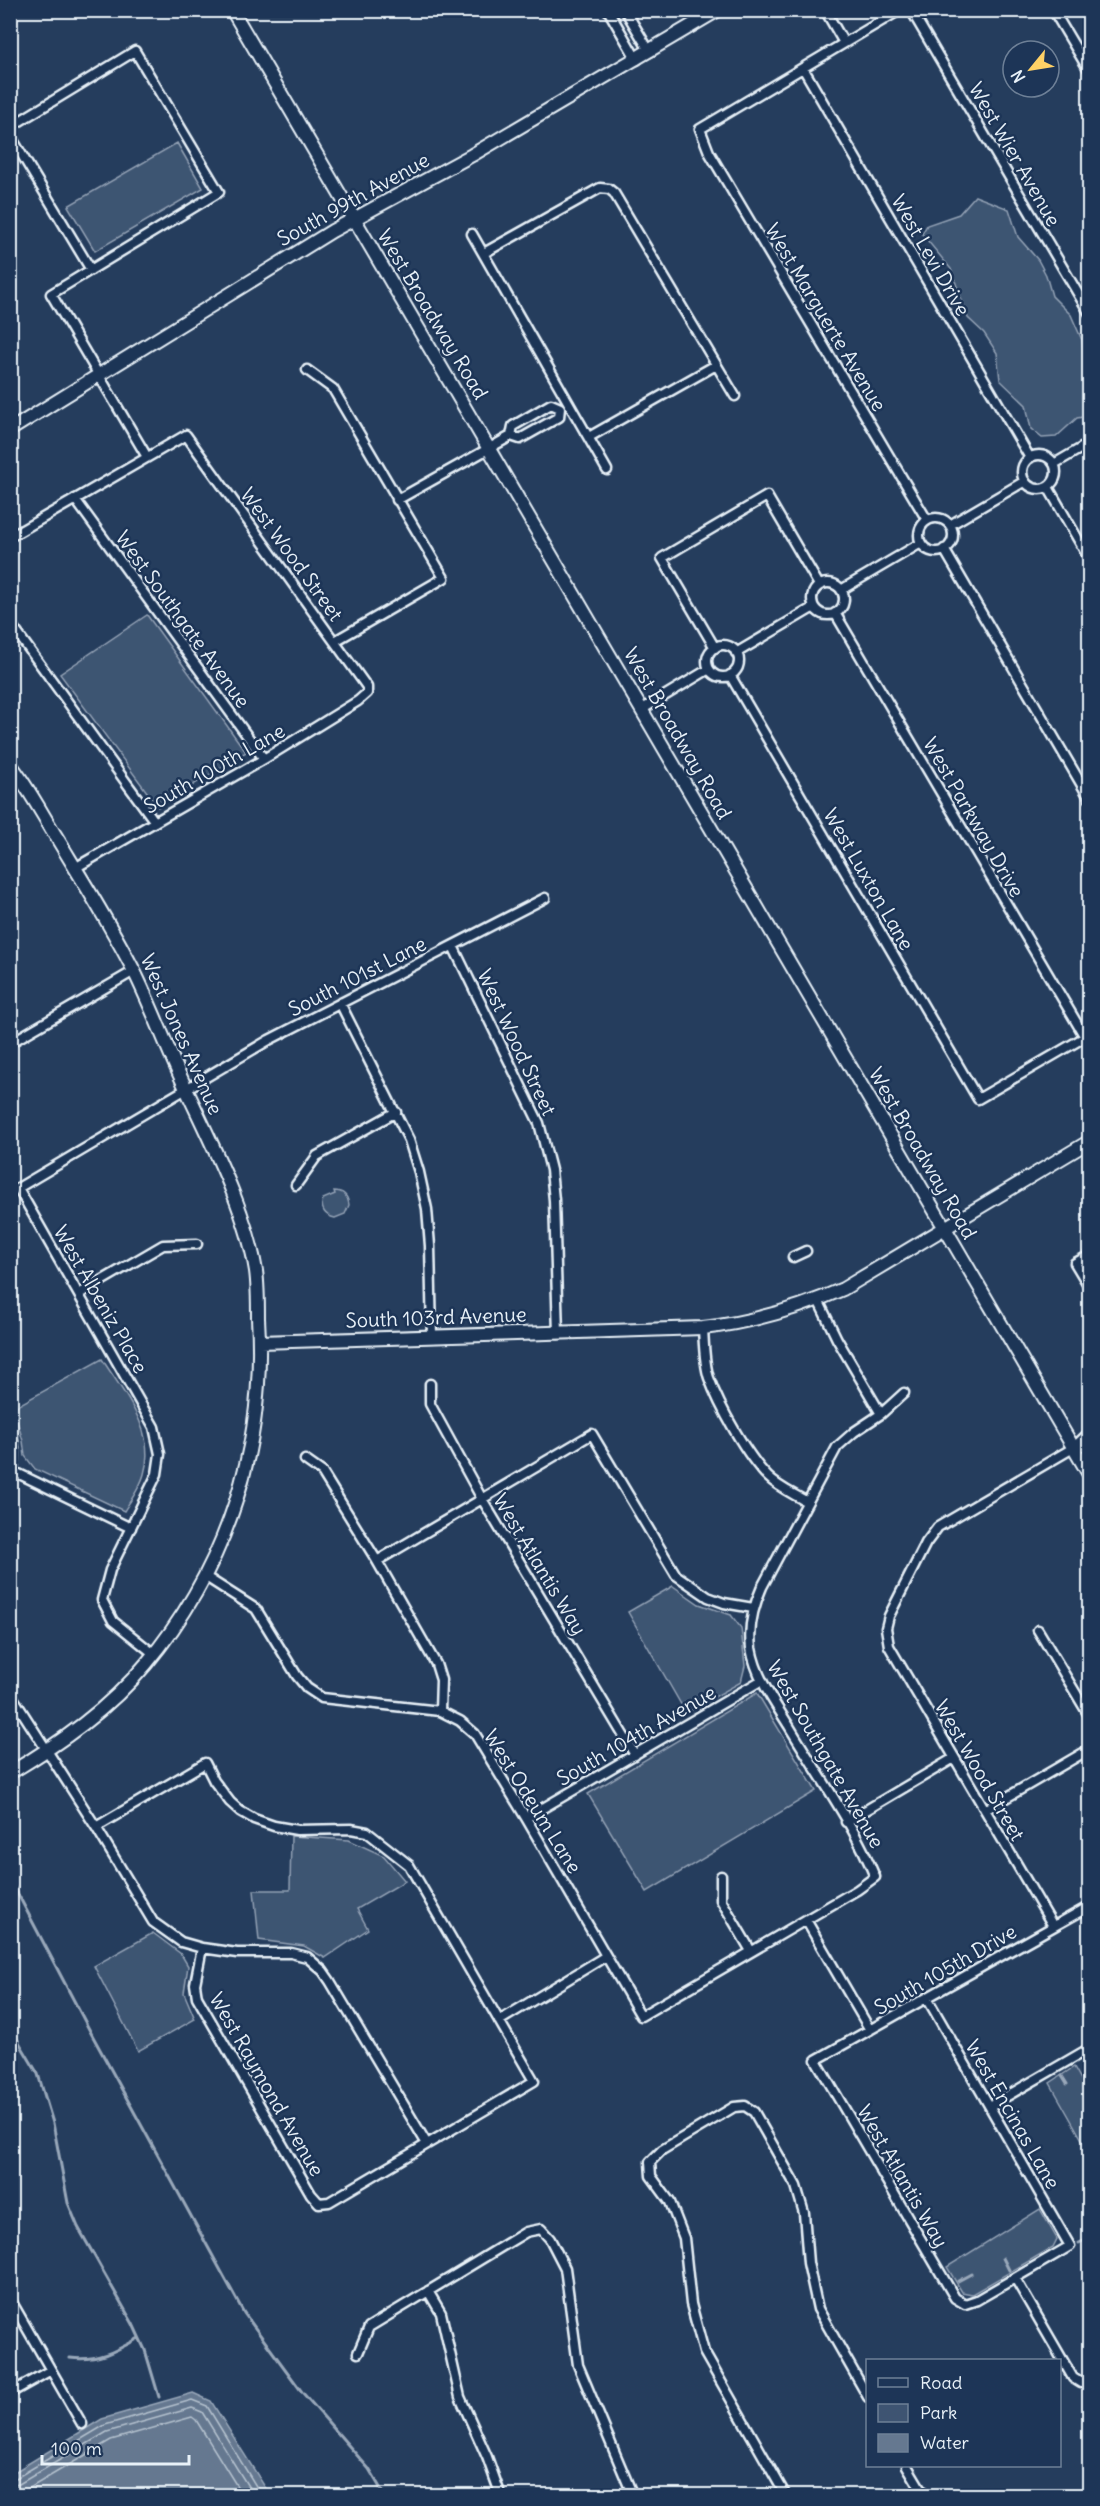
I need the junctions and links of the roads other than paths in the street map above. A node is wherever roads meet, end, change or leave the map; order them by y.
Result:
1 (232, 10) edge
2 (608, 10) edge
3 (625, 10) edge
4 (718, 10) edge
5 (825, 10) edge
6 (900, 10) edge
7 (911, 10) edge
8 (1053, 10) edge
9 (844, 43) junction
10 (650, 52) junction
11 (638, 60) junction
12 (803, 68) junction
13 (1089, 72) edge
14 (10, 128) edge
15 (10, 135) edge
16 (354, 219) junction
17 (472, 234) dead end
18 (484, 253) junction
19 (91, 270) junction
20 (1089, 314) edge
21 (716, 365) junction
22 (307, 370) dead end
23 (100, 375) junction
24 (735, 396) dead end
25 (569, 402) junction
26 (560, 408) junction
27 (10, 430) edge
28 (511, 436) junction
29 (589, 437) junction
30 (1089, 443) edge
31 (489, 448) junction
32 (147, 457) junction
33 (1030, 458) junction
34 (1054, 464) junction
35 (607, 470) dead end
36 (1025, 481) junction
37 (1048, 488) junction
38 (75, 499) junction
39 (397, 500) junction
40 (927, 520) junction
41 (950, 525) junction
42 (10, 537) edge
43 (921, 543) junction
44 (944, 549) junction
45 (1089, 560) edge
46 (819, 585) junction
47 (841, 590) junction
48 (814, 607) junction
49 (835, 613) junction
50 (10, 622) edge
51 (335, 641) junction
52 (715, 648) junction
53 (736, 653) junction
54 (709, 669) junction
55 (730, 675) junction
56 (367, 693) joint
57 (641, 710) junction
58 (264, 759) junction
59 (12, 769) edge
60 (1089, 799) edge
61 (155, 822) junction
62 (75, 868) junction
63 (545, 898) dead end
64 (453, 946) junction
65 (134, 971) junction
66 (340, 1003) junction
67 (1087, 1036) edge
68 (10, 1042) edge
69 (185, 1087) junction
70 (396, 1112) junction
71 (1089, 1141) edge
72 (296, 1185) dead end
73 (18, 1188) joint
74 (945, 1227) junction
75 (197, 1244) dead end
76 (806, 1251) dead end
77 (1089, 1255) edge
78 (793, 1257) dead end
79 (1089, 1288) edge
80 (80, 1294) junction
81 (818, 1300) junction
82 (703, 1328) junction
83 (558, 1334) junction
84 (432, 1336) junction
85 (260, 1342) junction
86 (430, 1384) dead end
87 (904, 1393) dead end
88 (881, 1414) junction
89 (10, 1429) edge
90 (1089, 1432) edge
91 (1089, 1444) edge
92 (1073, 1448) junction
93 (305, 1460) dead end
94 (13, 1471) junction
95 (1089, 1476) edge
96 (10, 1481) edge
97 (482, 1499) junction
98 (807, 1502) junction
99 (131, 1528) junction
100 (377, 1561) junction
101 (206, 1577) junction
102 (753, 1608) junction
103 (1038, 1630) dead end
104 (154, 1654) junction
105 (762, 1680) junction
106 (10, 1693) edge
107 (440, 1711) junction
108 (1089, 1717) edge
109 (1089, 1749) edge
110 (48, 1750) junction
111 (635, 1755) junction
112 (954, 1758) junction
113 (10, 1773) edge
114 (985, 1810) junction
115 (526, 1818) junction
116 (846, 1822) junction
117 (96, 1827) junction
118 (721, 1876) dead end
119 (1089, 1906) edge
120 (806, 1920) junction
121 (1053, 1926) junction
122 (202, 1948) junction
123 (751, 1951) junction
124 (606, 1956) junction
125 (927, 1998) junction
126 (499, 2021) junction
127 (870, 2030) junction
128 (1089, 2048) edge
129 (816, 2060) joint
130 (990, 2106) junction
131 (427, 2144) junction
132 (1015, 2278) junction
133 (428, 2291) junction
134 (10, 2299) edge
135 (358, 2353) dead end
136 (51, 2370) junction
137 (1085, 2382) edge
138 (10, 2393) edge
139 (866, 2395) edge
140 (82, 2424) dead end
141 (908, 2467) edge
142 (923, 2492) edge
143 (501, 2496) edge
144 (633, 2496) edge
145 (786, 2496) edge
146 (911, 2496) edge

1 - 16 main road, West Broadway Road
2 - 11 street
3 - 10 street
4 - 10 main road, South 99th Avenue
5 - 9 street
6 - 9 street
7 - 20 street, West Wier Avenue
8 - 13 street
9 - 12 street
10 - 11 main road, South 99th Avenue
11 - 16 main road, South 99th Avenue
12 - 33 street, West Levi Drive
12 - 40 street, West Marguerte Avenue
14 - 19 street
15 - 19 street
16 - 23 main road, South 99th Avenue
16 - 31 main road, West Broadway Road
17 - 18 street
18 - 21 street
18 - 25 street
19 - 23 street
21 - 24 street
21 - 29 street
22 - 39 street
23 - 27 main road, South 99th Avenue
23 - 32 street
25 - 26 street
25 - 29 street
26 - 28 street
26 - 28 street
28 - 31 street
29 - 35 street
30 - 34 street
31 - 39 street
31 - 57 main road, West Broadway Road
32 - 38 street
32 - 51 street, West Wood Street
33 - 34 street
33 - 36 street
34 - 37 street
36 - 37 street
36 - 41 street
37 - 45 street
38 - 42 street
38 - 58 street, West Southgate Avenue
39 - 51 street
40 - 41 street
40 - 43 street
41 - 44 street
43 - 44 street
43 - 47 street
44 - 60 street
46 - 47 street
46 - 48 street
46 - 52 street
47 - 49 street
48 - 49 street
48 - 53 street
49 - 67 street, West Parkway Drive
50 - 61 street
51 - 56 street, West Wood Street
52 - 53 street
52 - 54 street
53 - 55 street
54 - 55 street
54 - 57 street
55 - 67 street, West Luxton Lane
56 - 58 street, South 100th Lane
57 - 74 main road, West Broadway Road
58 - 61 street, South 100th Lane
59 - 62 main road, West Jones Avenue
61 - 62 street, South 100th Lane
62 - 65 main road, West Jones Avenue
63 - 64 street, South 101st Lane
64 - 66 street, South 101st Lane
64 - 83 street, West Wood Street
65 - 68 street
65 - 69 main road, West Jones Avenue
66 - 69 street, South 101st Lane
66 - 70 street
69 - 73 street, South 101st Lane
69 - 85 main road, West Jones Avenue
70 - 72 street
70 - 84 street
71 - 74 main road, South 103rd Avenue
73 - 80 street, West Albeniz Place
74 - 81 main road, South 103rd Avenue
74 - 92 main road, West Broadway Road
75 - 80 street
76 - 78 street
77 - 79 street
80 - 99 street, West Albeniz Place
81 - 82 main road, South 103rd Avenue
81 - 88 street
82 - 83 main road, South 103rd Avenue
82 - 98 street
83 - 84 main road, South 103rd Avenue
84 - 85 main road, South 103rd Avenue
85 - 101 main road
86 - 97 street, West Atlantis Way
87 - 88 street
88 - 98 street
89 - 94 street
90 - 92 street
91 - 92 street
92 - 95 main road, West Broadway Road
92 - 112 street, West Wood Street
93 - 100 street
94 - 96 street
94 - 99 street
97 - 100 street
97 - 102 street
97 - 111 street, West Atlantis Way
98 - 102 street
99 - 104 street, West Albeniz Place
100 - 107 street
101 - 104 main road
101 - 107 street
102 - 105 street, West Southgate Avenue
103 - 108 street
104 - 110 main road
105 - 111 street, South 104th Avenue
105 - 116 street, West Southgate Avenue
106 - 110 street
107 - 115 street, West Odeum Lane
109 - 114 street
110 - 113 main road
110 - 117 street
111 - 115 street, South 104th Avenue
112 - 114 street, West Wood Street
112 - 116 street
114 - 121 street, West Wood Street
115 - 124 street, West Odeum Lane
116 - 120 street, West Southgate Avenue
117 - 122 street
117 - 126 street
118 - 123 street
119 - 121 street, South 105th Drive
120 - 123 street
120 - 127 street
121 - 125 street, South 105th Drive
122 - 131 street
122 - 131 street, West Raymond Avenue
123 - 124 street, West Odeum Lane
124 - 126 street
125 - 127 street, South 105th Drive
125 - 130 street, West Encinas Lane
126 - 131 street
127 - 129 street, South 105th Drive
128 - 130 street
129 - 132 street, West Atlantis Way
130 - 132 street, West Encinas Lane
132 - 137 street
133 - 135 street
133 - 143 street
133 - 144 street
134 - 136 street
136 - 138 street
136 - 140 street
139 - 145 street
141 - 142 street
142 - 146 street

